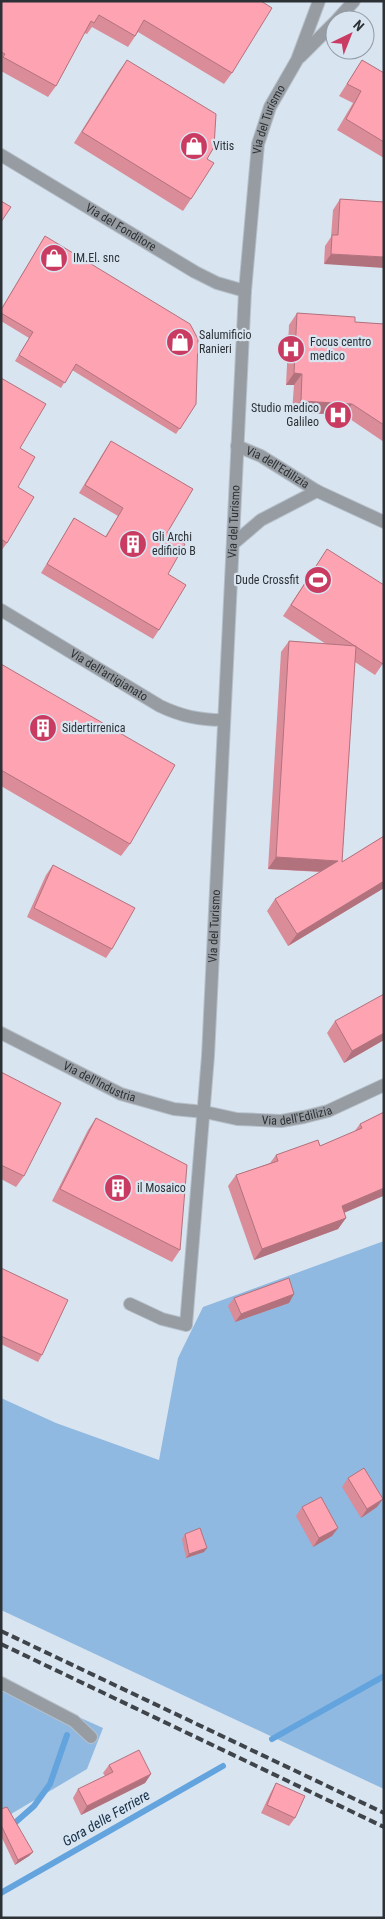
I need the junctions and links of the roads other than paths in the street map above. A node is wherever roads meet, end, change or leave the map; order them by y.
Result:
1 (318, 1) edge
2 (325, 32) edge
3 (297, 60) junction
4 (1, 155) edge
5 (245, 291) junction
6 (237, 446) junction
7 (318, 491) junction
8 (384, 522) edge
9 (234, 544) junction
10 (1, 610) edge
11 (223, 720) junction
12 (1, 1034) edge
13 (384, 1085) edge
14 (205, 1112) junction
15 (130, 1304) dead end
16 (1, 1683) edge
17 (91, 1737) dead end

1 - 3 street, Via del Turismo
2 - 3 street, Via del Turismo
3 - 5 street, Via del Turismo
4 - 5 street, Via del Fonditore
5 - 6 street, Via del Turismo
6 - 7 street, Via dell'Edilizia
6 - 9 street, Via del Turismo
7 - 8 street, Via dell'Edilizia
7 - 9 street, Via dell'Edilizia
9 - 11 street, Via del Turismo
10 - 11 street, Via dell'artigianato
11 - 14 street, Via del Turismo
12 - 14 street, Via dell'Industria
13 - 14 street, Via dell'Edilizia
14 - 15 street, Via del Turismo
16 - 17 street

